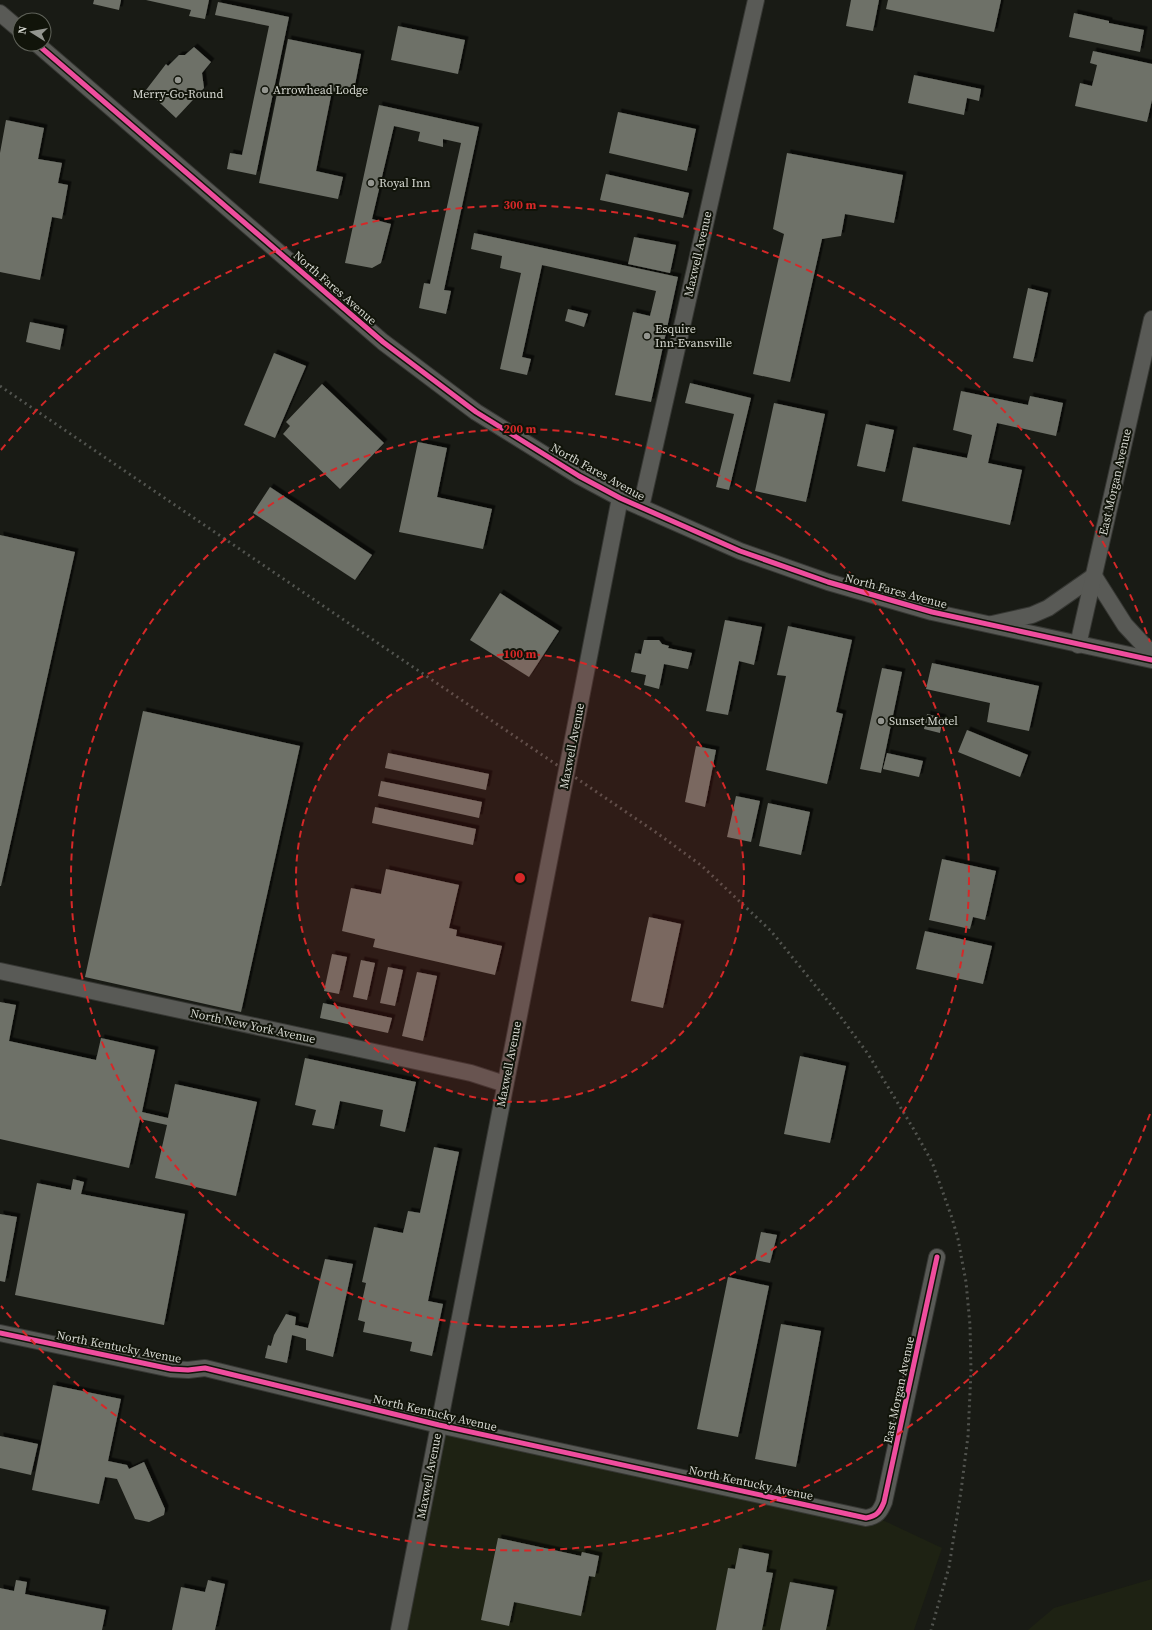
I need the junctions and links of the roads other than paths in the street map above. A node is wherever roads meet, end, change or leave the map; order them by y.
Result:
1 (756, 0) edge
2 (0, 13) edge
3 (12, 23) edge
4 (46, 52) edge
5 (1152, 319) edge
6 (1147, 362) edge
7 (620, 498) junction
8 (641, 507) junction
9 (1094, 576) junction
10 (988, 625) junction
11 (1078, 645) junction
12 (1152, 654) edge
13 (1152, 660) edge
14 (0, 971) edge
15 (505, 1084) junction
16 (937, 1257) dead end
17 (0, 1334) edge
18 (439, 1425) junction
19 (866, 1518) joint
20 (399, 1630) edge

1 - 8 street, Maxwell Avenue
2 - 3 street
4 - 7 street, North Fares Avenue
5 - 6 street, East Morgan Avenue
6 - 9 street, East Morgan Avenue
7 - 8 street, North Fares Avenue
7 - 15 street, Maxwell Avenue
8 - 10 street, North Fares Avenue
9 - 10 street
9 - 11 street, East Morgan Avenue
9 - 12 street
10 - 11 street, North Fares Avenue
11 - 13 street, North Fares Avenue
14 - 15 street, North New York Avenue
15 - 18 street, Maxwell Avenue
16 - 19 street, East Morgan Avenue
17 - 18 street, North Kentucky Avenue
18 - 19 street, North Kentucky Avenue
18 - 20 street, Maxwell Avenue

